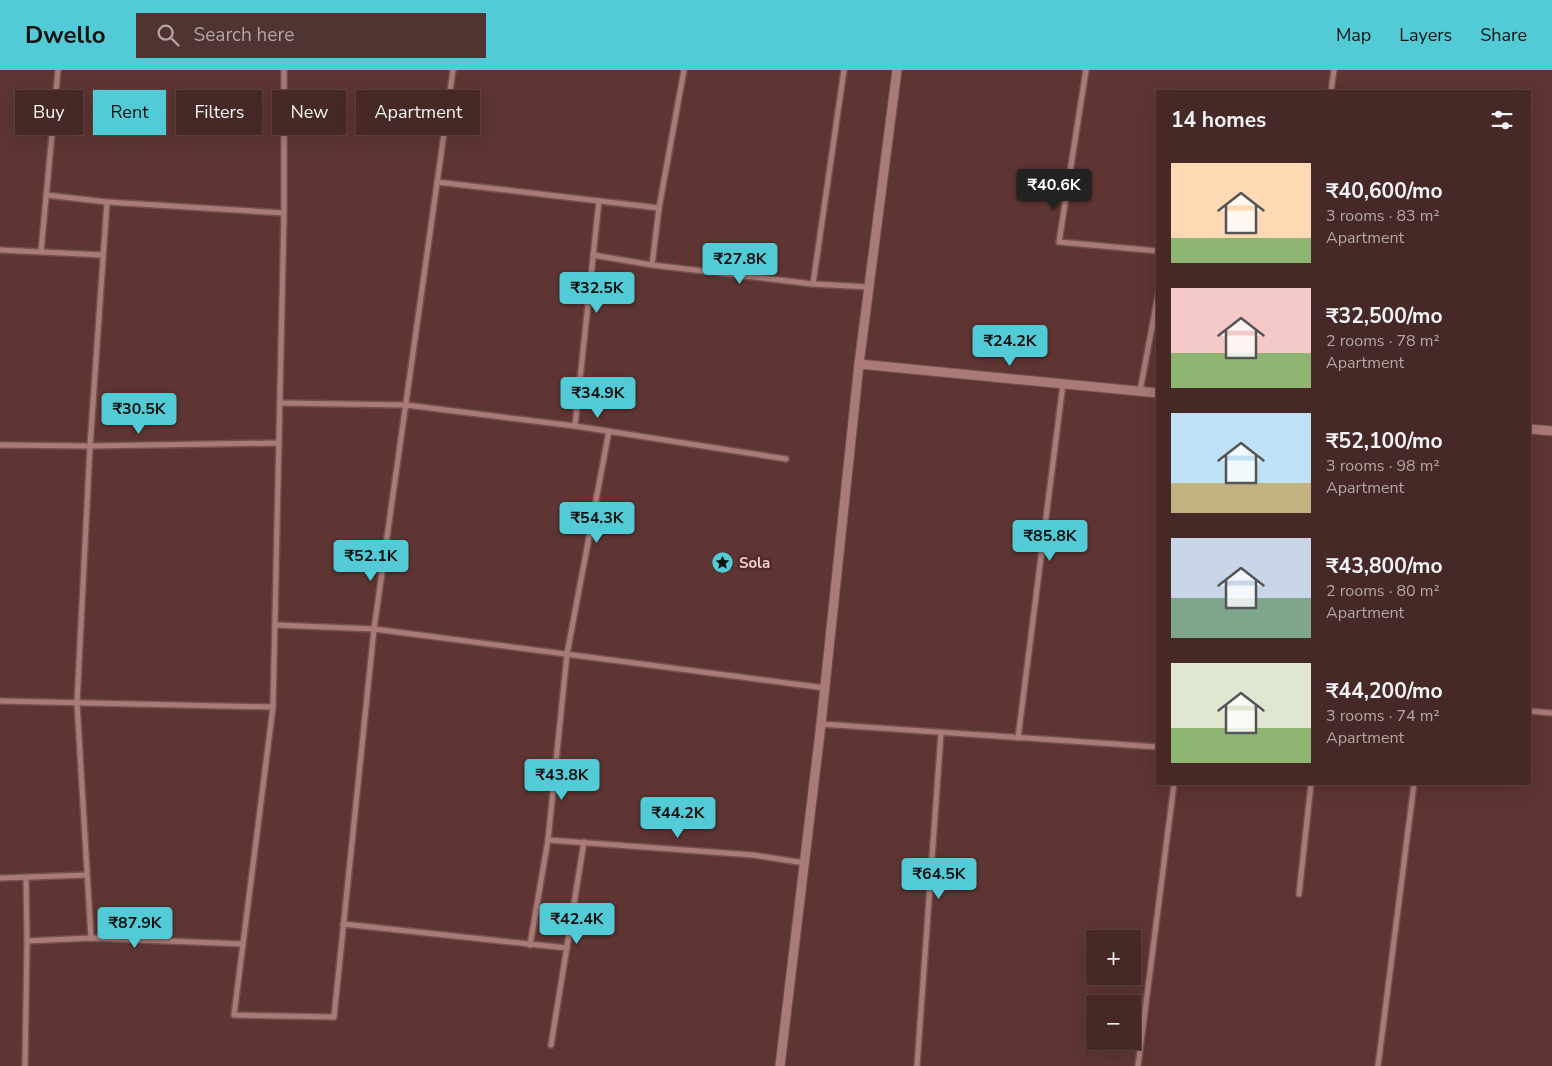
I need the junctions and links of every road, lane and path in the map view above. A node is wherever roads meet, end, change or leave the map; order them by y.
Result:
1 (58, 70) edge
2 (284, 70) edge
3 (453, 70) edge
4 (684, 70) edge
5 (844, 70) edge
6 (897, 70) edge
7 (1086, 70) edge
8 (1334, 70) edge
9 (1331, 90) edge
10 (437, 182) junction
11 (46, 195) junction
12 (599, 201) junction
13 (107, 202) junction
14 (659, 208) junction
15 (284, 213) junction
16 (0, 250) edge
17 (41, 251) junction
18 (1156, 251) edge
19 (103, 255) junction
20 (594, 255) junction
21 (652, 265) junction
22 (813, 284) junction
23 (869, 287) junction
24 (1156, 306) edge
25 (859, 364) junction
26 (1063, 384) junction
27 (1140, 391) junction
28 (1156, 393) edge
29 (280, 403) junction
30 (406, 405) junction
31 (574, 426) junction
32 (1531, 429) edge
33 (1552, 431) edge
34 (609, 432) junction
35 (279, 442) junction
36 (0, 445) edge
37 (90, 446) junction
38 (786, 459) dead end
39 (275, 625) junction
40 (374, 629) junction
41 (567, 654) junction
42 (825, 688) junction
43 (0, 701) edge
44 (77, 703) junction
45 (273, 708) junction
46 (1531, 711) edge
47 (1552, 713) edge
48 (821, 724) junction
49 (941, 732) junction
50 (1018, 738) junction
51 (1156, 747) edge
52 (1174, 785) edge
53 (1311, 785) edge
54 (1414, 785) edge
55 (548, 840) junction
56 (584, 842) junction
57 (805, 863) junction
58 (87, 875) junction
59 (0, 878) edge
60 (26, 878) junction
61 (1299, 894) dead end
62 (343, 924) junction
63 (90, 938) junction
64 (27, 941) junction
65 (243, 944) junction
66 (530, 945) junction
67 (567, 948) junction
68 (551, 1045) dead end
69 (25, 1066) edge
70 (780, 1066) edge
71 (917, 1066) edge
72 (1138, 1066) edge
73 (1378, 1066) edge

1 - 11 street
2 - 15 street
3 - 10 street
4 - 14 street
5 - 22 street
6 - 23 street
7 - 18 street
8 - 9 street
10 - 12 street
10 - 30 street
11 - 13 street
11 - 17 street
12 - 14 street
12 - 20 street
13 - 15 street
13 - 19 street
14 - 21 street
15 - 29 street
16 - 17 street
17 - 19 street
19 - 37 street
20 - 21 street
20 - 31 street
21 - 22 street
22 - 23 street
23 - 25 street
24 - 27 street
25 - 26 street
25 - 42 street
26 - 27 street
26 - 50 street
27 - 28 street
29 - 30 street
29 - 35 street
30 - 31 street
30 - 40 street
31 - 34 street
32 - 33 street
34 - 38 street
34 - 41 street
35 - 37 street
35 - 39 street
36 - 37 street
37 - 44 street
39 - 40 street
39 - 45 street
40 - 41 street
40 - 62 street
41 - 42 street
41 - 55 street
42 - 48 street
43 - 44 street
44 - 45 street
44 - 58 street
45 - 65 street
46 - 47 street
48 - 49 street
48 - 57 street
49 - 50 street
49 - 71 street
50 - 51 street
52 - 72 street
53 - 61 street
54 - 73 street
55 - 56 street
55 - 66 street
56 - 57 street
56 - 67 street
57 - 70 street
58 - 60 street
58 - 63 street
59 - 60 street
60 - 64 street
62 - 65 street
62 - 66 street
63 - 64 street
63 - 65 street
64 - 69 street
66 - 67 street
67 - 68 street

